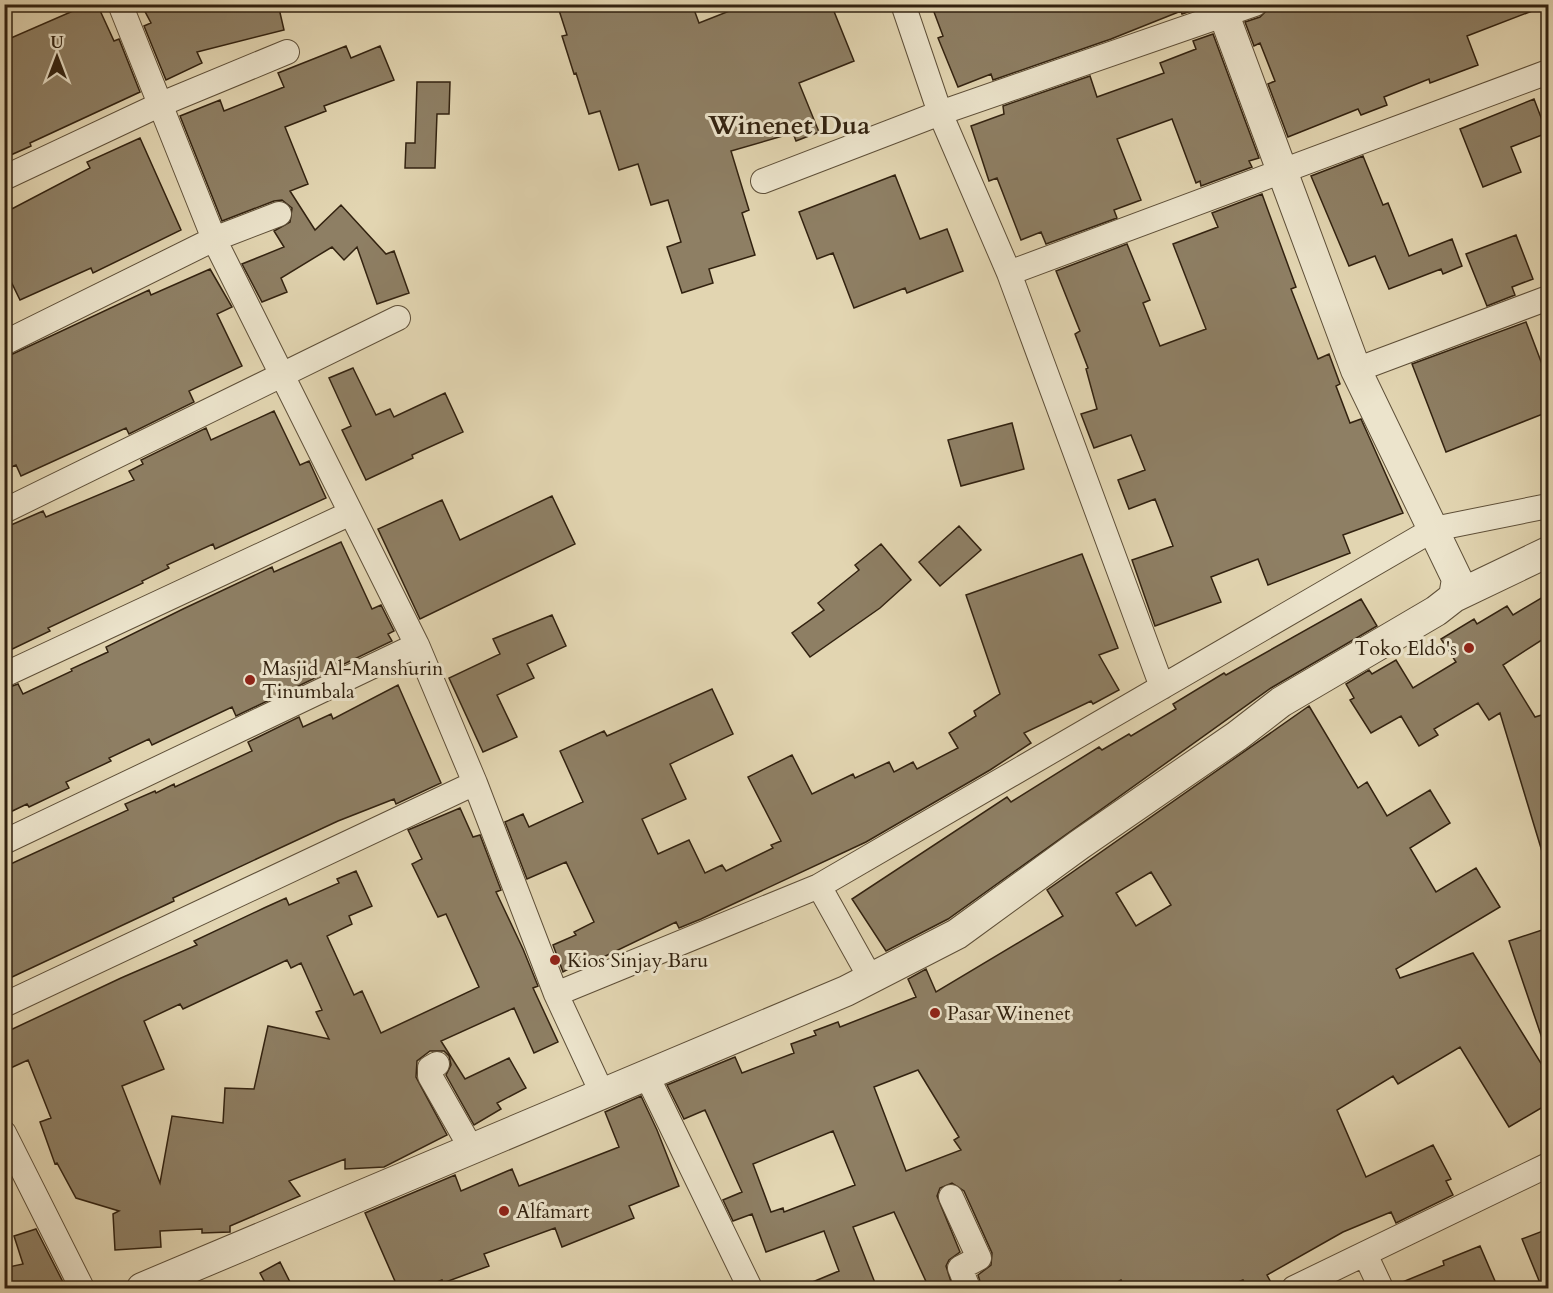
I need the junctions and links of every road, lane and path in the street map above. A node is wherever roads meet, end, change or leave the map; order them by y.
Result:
1 (120, 4) edge
2 (903, 4) edge
3 (1255, 4) edge
4 (1223, 10) edge
5 (287, 52) dead end
6 (1548, 72) edge
7 (159, 105) junction
8 (940, 113) junction
9 (1281, 171) junction
10 (4, 178) edge
11 (763, 181) dead end
12 (279, 214) dead end
13 (214, 239) junction
14 (1009, 273) junction
15 (1548, 298) edge
16 (398, 318) dead end
17 (4, 343) edge
18 (1356, 370) junction
19 (284, 374) junction
20 (1548, 506) edge
21 (4, 511) edge
22 (351, 513) junction
23 (1434, 529) junction
24 (1548, 552) edge
25 (1454, 597) junction
26 (417, 645) junction
27 (4, 675) edge
28 (1162, 687) junction
29 (475, 783) junction
30 (4, 842) edge
31 (819, 886) junction
32 (871, 979) junction
33 (556, 994) junction
34 (4, 1005) edge
35 (437, 1064) dead end
36 (646, 1074) junction
37 (602, 1093) junction
38 (4, 1133) edge
39 (471, 1148) junction
40 (1548, 1165) edge
41 (951, 1197) dead end
42 (1365, 1254) junction
43 (82, 1288) edge
44 (142, 1288) edge
45 (750, 1288) edge
46 (968, 1288) edge
47 (1294, 1288) edge
48 (1381, 1288) edge

1 - 7 street
2 - 8 street
3 - 4 street
4 - 8 street
4 - 9 street
5 - 7 street
6 - 9 street
7 - 10 street
7 - 13 street
8 - 11 street
8 - 14 street
9 - 14 street
9 - 18 street
12 - 13 street
13 - 17 street
13 - 19 street
14 - 28 street
15 - 18 street
16 - 19 street
18 - 23 street
19 - 21 street
19 - 22 street
20 - 23 street
22 - 26 street
22 - 27 street
23 - 25 street
23 - 28 street
24 - 25 street
25 - 32 street
26 - 29 street
26 - 30 street
28 - 31 street
29 - 33 street
29 - 34 street
31 - 32 street
31 - 33 street
32 - 36 street
33 - 37 street
35 - 39 street
36 - 37 street
36 - 45 street
37 - 39 street
38 - 43 street
39 - 44 street
40 - 42 street
41 - 46 street
42 - 47 street
42 - 48 street

